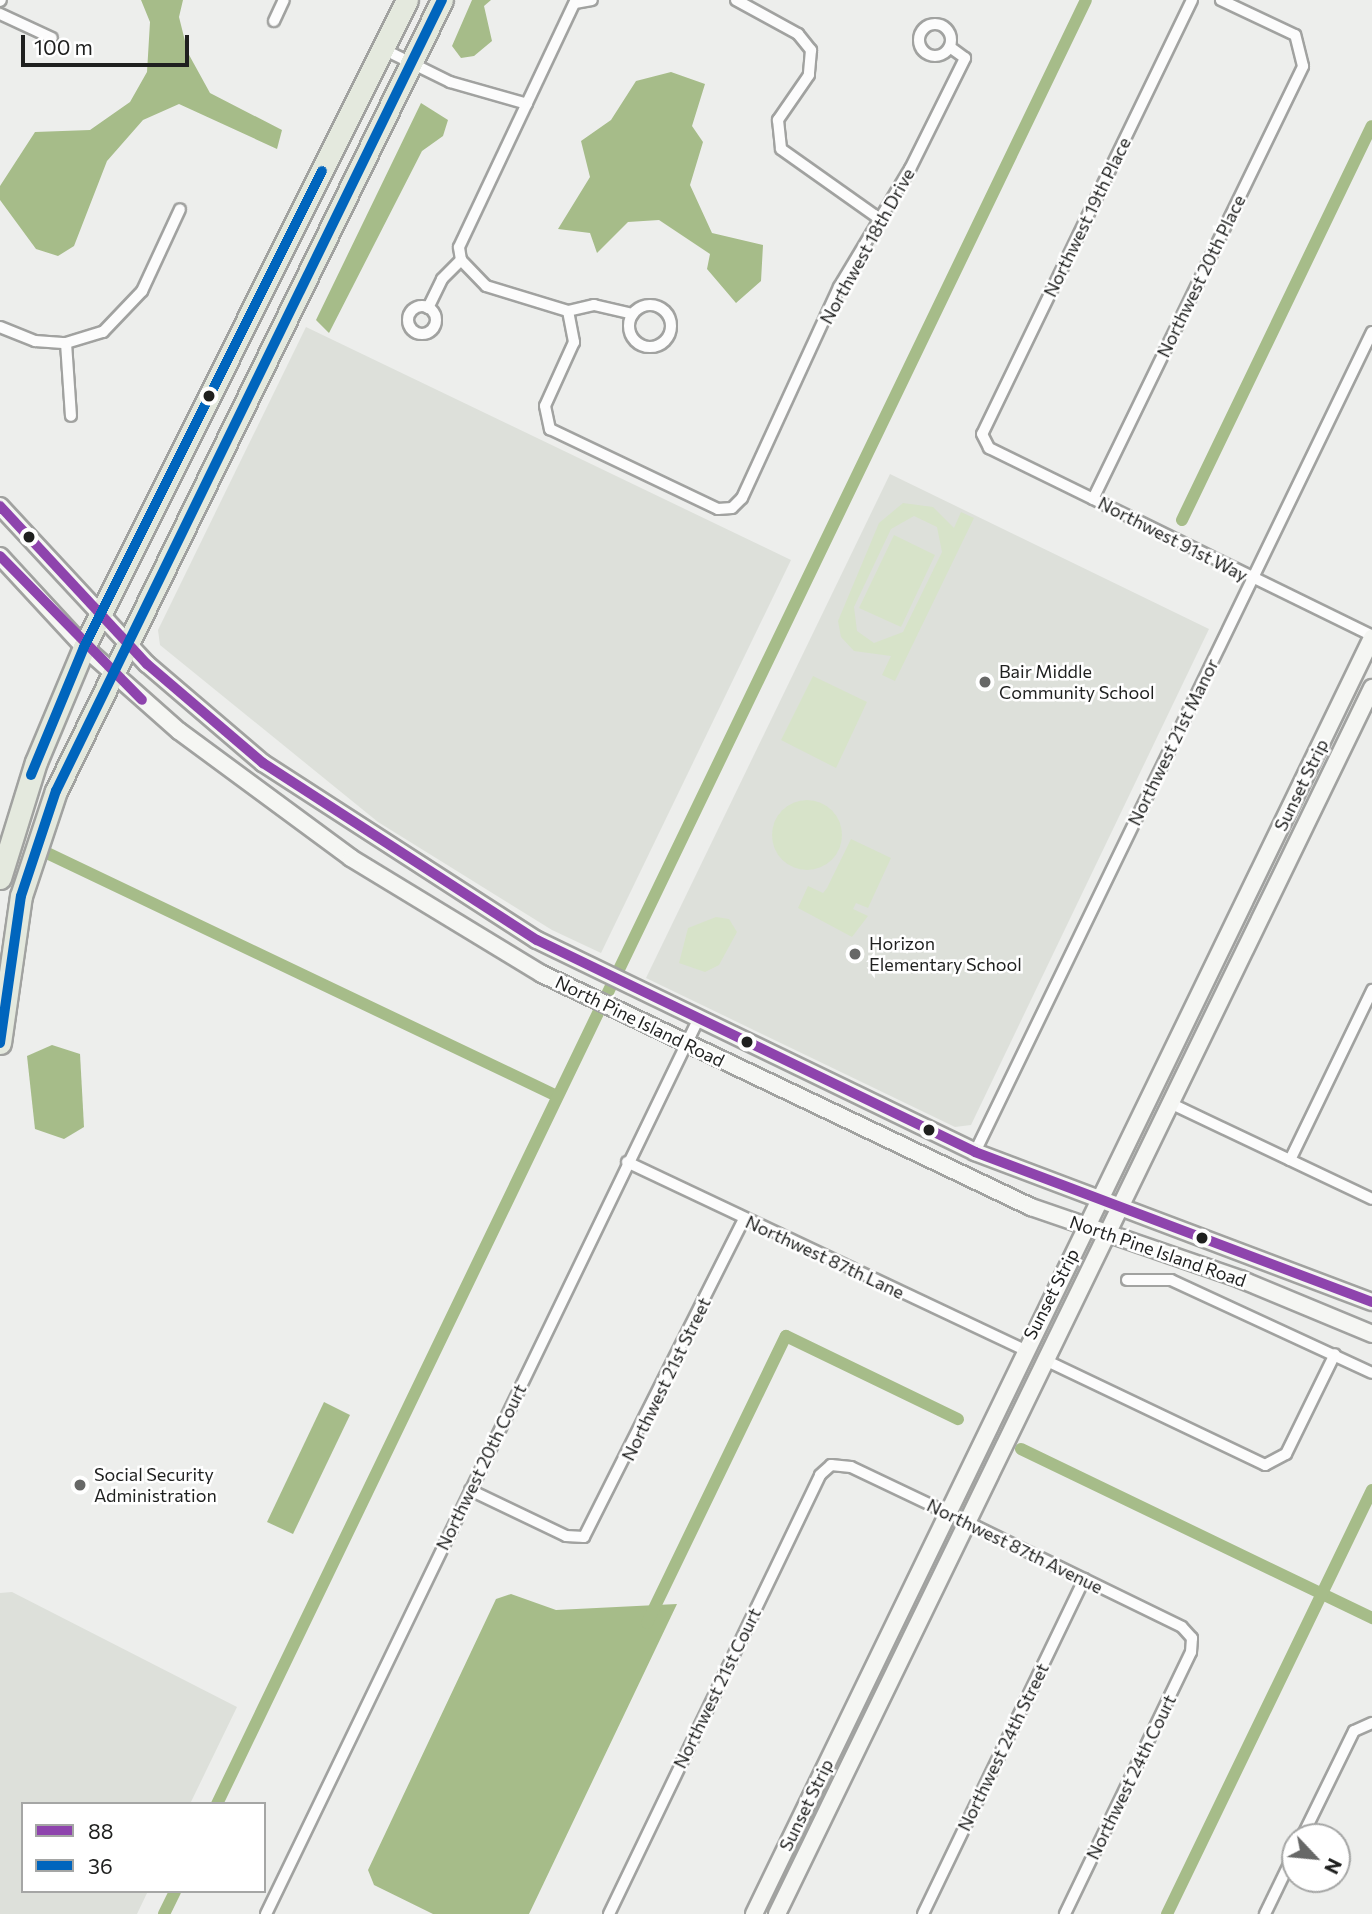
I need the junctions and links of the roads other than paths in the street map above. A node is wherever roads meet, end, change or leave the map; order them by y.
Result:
1 (284, 0) edge
2 (407, 0) edge
3 (442, 0) edge
4 (592, 0) edge
5 (736, 0) edge
6 (1192, 0) edge
7 (1221, 0) edge
8 (575, 2) edge
9 (0, 14) edge
10 (274, 21) dead end
11 (52, 38) dead end
12 (950, 47) dead end
13 (383, 49) junction
14 (412, 63) junction
15 (527, 104) junction
16 (180, 209) dead end
17 (880, 219) junction
18 (461, 260) junction
19 (428, 308) dead end
20 (568, 311) junction
21 (633, 314) dead end
22 (0, 327) edge
23 (1372, 332) edge
24 (66, 343) junction
25 (71, 416) dead end
26 (982, 435) joint
27 (1093, 499) junction
28 (0, 506) edge
29 (0, 556) edge
30 (1252, 579) junction
31 (100, 615) junction
32 (1372, 637) edge
33 (128, 644) junction
34 (84, 647) junction
35 (112, 674) junction
36 (1372, 688) edge
37 (2, 870) edge
38 (1372, 990) edge
39 (698, 1020) junction
40 (0, 1044) edge
41 (686, 1044) junction
42 (1172, 1104) junction
43 (975, 1152) junction
44 (1290, 1160) junction
45 (627, 1162) junction
46 (1372, 1199) edge
47 (1098, 1200) junction
48 (1122, 1208) junction
49 (744, 1219) junction
50 (1085, 1227) junction
51 (1108, 1235) junction
52 (1127, 1280) dead end
53 (1372, 1302) edge
54 (1372, 1334) edge
55 (1023, 1349) junction
56 (1335, 1354) junction
57 (1045, 1360) junction
58 (1372, 1373) edge
59 (831, 1465) joint
60 (470, 1490) junction
61 (948, 1513) junction
62 (967, 1522) junction
63 (1084, 1579) junction
64 (1192, 1638) joint
65 (1368, 1723) edge
66 (1310, 1823) edge
67 (1281, 1881) edge
68 (269, 1913) edge
69 (609, 1914) edge
70 (754, 1914) edge
71 (777, 1914) edge
72 (923, 1914) edge
73 (1065, 1914) edge
74 (1265, 1914) edge

1 - 10 street
2 - 13 highway
3 - 14 highway
4 - 8 street
5 - 17 street
6 - 26 street, Northwest 19th Place
7 - 27 street, Northwest 20th Place
8 - 15 street
9 - 11 street
12 - 17 street, Northwest 18th Drive
13 - 14 street
13 - 31 highway
14 - 15 street
14 - 33 highway
15 - 18 street
16 - 24 street
17 - 20 street, Northwest 18th Drive
18 - 19 street
18 - 20 street
20 - 21 street
22 - 24 street
23 - 30 street, Northwest 21st Manor
24 - 25 street
26 - 27 street, Northwest 91st Way
27 - 30 street, Northwest 91st Way
28 - 31 main road, North Pine Island Road
29 - 34 main road, North Pine Island Road
30 - 32 street, Northwest 91st Way
30 - 43 street, Northwest 21st Manor
31 - 33 main road, North Pine Island Road
31 - 34 highway
32 - 47 main road, Sunset Strip
33 - 35 highway
33 - 39 main road, North Pine Island Road
34 - 35 main road, North Pine Island Road
34 - 37 highway
35 - 40 highway
35 - 41 main road, North Pine Island Road
36 - 42 main road, Sunset Strip
38 - 44 street
39 - 41 street, Northwest 20th Court
39 - 43 main road, North Pine Island Road
41 - 45 street, Northwest 20th Court
41 - 50 main road, North Pine Island Road
42 - 44 street
42 - 48 main road, Sunset Strip
43 - 47 main road, North Pine Island Road
44 - 46 street
45 - 49 street, Northwest 87th Lane
45 - 60 street, Northwest 20th Court
47 - 48 main road, North Pine Island Road
47 - 50 main road, Sunset Strip
48 - 51 main road, Sunset Strip
48 - 53 main road, North Pine Island Road
49 - 55 street, Northwest 87th Lane
49 - 60 street, Northwest 21st Street
50 - 51 main road, North Pine Island Road
50 - 55 main road, Sunset Strip
51 - 54 main road, North Pine Island Road
51 - 57 main road, Sunset Strip
52 - 56 street
55 - 61 main road, Sunset Strip
56 - 57 street
56 - 58 street
57 - 62 main road, Sunset Strip
59 - 61 street, Northwest 87th Avenue
59 - 69 street, Northwest 21st Court
60 - 68 street, Northwest 20th Court
61 - 62 street, Northwest 87th Avenue
61 - 70 main road, Sunset Strip
62 - 63 street, Northwest 87th Avenue
62 - 71 main road, Sunset Strip
63 - 64 street, Northwest 87th Avenue
63 - 72 street, Northwest 24th Street
64 - 73 street, Northwest 24th Court
65 - 66 street
67 - 74 street

